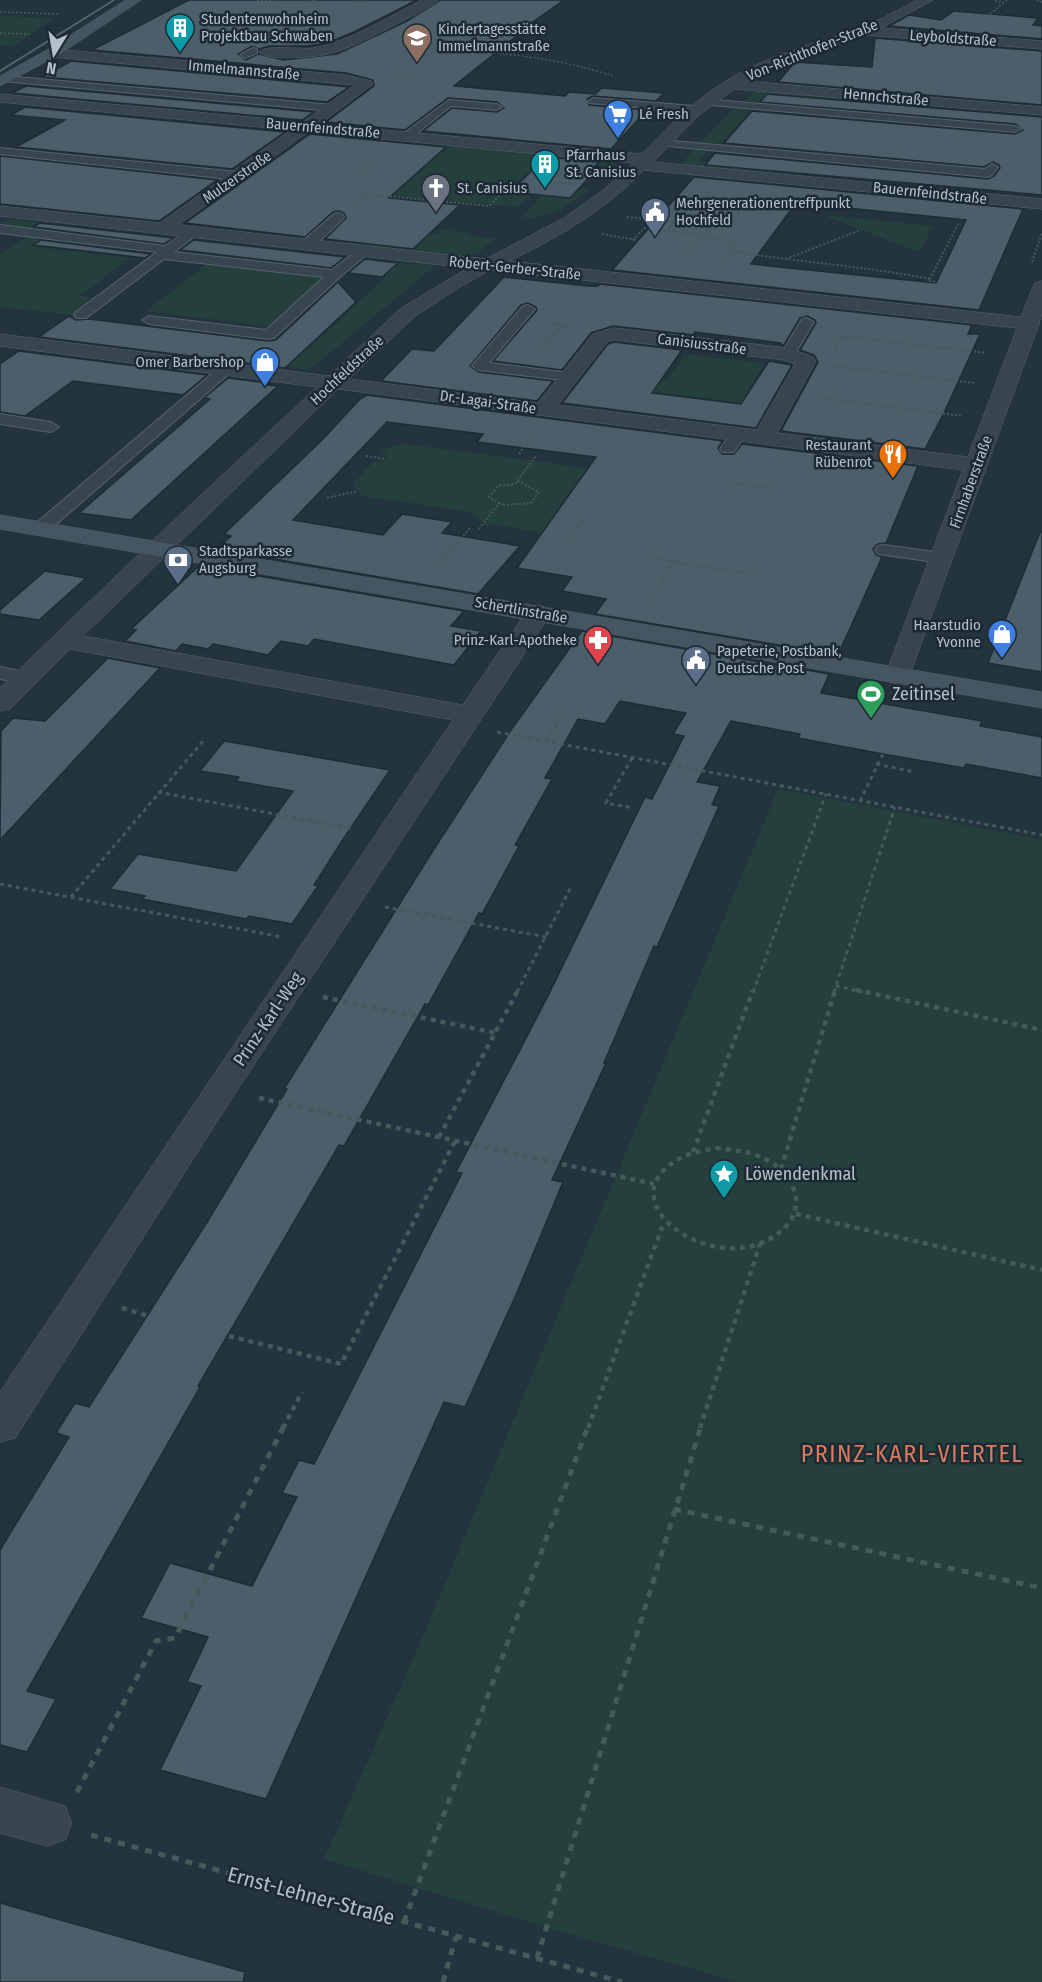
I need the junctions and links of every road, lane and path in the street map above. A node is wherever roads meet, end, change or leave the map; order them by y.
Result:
1 (135, 0) edge
2 (256, 0) edge
3 (316, 0) edge
4 (432, 0) edge
5 (927, 0) edge
6 (1037, 0) edge
7 (994, 1) edge
8 (1004, 2) dead end
9 (1042, 2) edge
10 (0, 12) edge
11 (67, 14) dead end
12 (165, 16) dead end
13 (388, 21) junction
14 (156, 22) dead end
15 (863, 31) junction
16 (512, 32) dead end
17 (0, 33) edge
18 (31, 34) dead end
19 (182, 34) dead end
20 (194, 34) dead end
21 (78, 36) junction
22 (100, 37) dead end
23 (344, 44) junction
24 (1042, 45) edge
25 (232, 49) dead end
26 (52, 53) junction
27 (516, 54) dead end
28 (24, 68) junction
29 (44, 70) dead end
30 (2, 80) edge
31 (365, 82) joint
32 (730, 84) junction
33 (0, 98) edge
34 (593, 101) dead end
35 (330, 102) junction
36 (700, 105) junction
37 (497, 107) dead end
38 (1042, 111) edge
39 (307, 127) junction
40 (1015, 129) dead end
41 (407, 136) junction
42 (660, 143) junction
43 (0, 151) edge
44 (642, 162) junction
45 (992, 167) dead end
46 (238, 176) junction
47 (516, 186) dead end
48 (739, 204) dead end
49 (1042, 204) edge
50 (676, 213) dead end
51 (682, 213) junction
52 (4, 214) edge
53 (621, 216) dead end
54 (338, 217) joint
55 (716, 217) junction
56 (962, 219) dead end
57 (675, 222) junction
58 (710, 226) junction
59 (956, 226) junction
60 (964, 227) dead end
61 (0, 229) edge
62 (163, 229) junction
63 (860, 230) dead end
64 (668, 231) junction
65 (192, 232) junction
66 (702, 235) junction
67 (614, 237) dead end
68 (633, 240) junction
69 (638, 240) dead end
70 (947, 244) junction
71 (307, 245) junction
72 (955, 245) dead end
73 (365, 251) junction
74 (730, 251) junction
75 (165, 252) junction
76 (687, 254) dead end
77 (782, 259) junction
78 (723, 261) dead end
79 (938, 262) junction
80 (946, 263) dead end
81 (491, 265) junction
82 (844, 265) junction
83 (839, 273) dead end
84 (902, 273) junction
85 (335, 274) junction
86 (898, 280) dead end
87 (929, 281) dead end
88 (936, 282) dead end
89 (1042, 287) edge
90 (528, 309) dead end
91 (81, 315) dead end
92 (149, 320) dead end
93 (542, 321) dead end
94 (807, 322) dead end
95 (1021, 323) junction
96 (609, 335) junction
97 (0, 340) edge
98 (788, 354) junction
99 (832, 355) dead end
100 (826, 365) dead end
101 (226, 369) junction
102 (570, 377) junction
103 (333, 382) junction
104 (979, 384) dead end
105 (820, 398) dead end
106 (544, 410) junction
107 (0, 419) edge
108 (51, 427) dead end
109 (764, 438) junction
110 (366, 456) dead end
111 (536, 456) dead end
112 (385, 459) dead end
113 (969, 464) junction
114 (517, 481) junction
115 (733, 483) dead end
116 (774, 488) dead end
117 (358, 491) dead end
118 (327, 498) dead end
119 (499, 503) junction
120 (584, 518) dead end
121 (0, 522) edge
122 (470, 528) dead end
123 (40, 529) junction
124 (479, 530) dead end
125 (565, 544) dead end
126 (157, 550) junction
127 (884, 550) dead end
128 (651, 558) dead end
129 (942, 558) junction
130 (674, 562) junction
131 (434, 569) dead end
132 (757, 575) dead end
133 (647, 606) dead end
134 (538, 613) junction
135 (65, 640) junction
136 (0, 673) edge
137 (898, 676) junction
138 (26, 678) junction
139 (1042, 700) edge
140 (0, 703) edge
141 (562, 716) dead end
142 (467, 721) junction
143 (203, 741) dead end
144 (546, 741) junction
145 (883, 754) dead end
146 (632, 758) junction
147 (876, 764) junction
148 (915, 771) dead end
149 (158, 792) junction
150 (826, 794) junction
151 (860, 801) junction
152 (895, 807) junction
153 (634, 808) dead end
154 (390, 835) junction
155 (1042, 835) edge
156 (0, 884) edge
157 (571, 887) dead end
158 (71, 897) junction
159 (347, 900) junction
160 (546, 937) junction
161 (318, 944) junction
162 (836, 986) junction
163 (288, 990) junction
164 (1042, 1030) edge
165 (496, 1033) junction
166 (220, 1090) junction
167 (439, 1137) junction
168 (455, 1141) junction
169 (693, 1152) junction
170 (781, 1169) junction
171 (654, 1184) junction
172 (796, 1214) junction
173 (664, 1222) junction
174 (760, 1244) junction
175 (1042, 1270) edge
176 (229, 1336) dead end
177 (302, 1392) dead end
178 (0, 1426) edge
179 (674, 1509) junction
180 (1042, 1588) edge
181 (0, 1810) edge
182 (53, 1825) junction
183 (404, 1922) junction
184 (456, 1937) junction
185 (537, 1958) junction
186 (443, 1982) edge
187 (622, 1982) edge

1 - 21 street
2 - 3 path
4 - 13 street
5 - 15 street, Von-Richthofen-Straße
6 - 9 path
7 - 8 path
10 - 11 path
12 - 14 path
13 - 16 path
13 - 23 street
15 - 24 street, Leyboldstraße
15 - 32 street, Von-Richthofen-Straße
17 - 18 path
19 - 20 path
21 - 22 street
21 - 26 street
23 - 25 street
23 - 27 path
26 - 28 street
26 - 31 street, Immelmannstraße
28 - 29 lane
28 - 30 street
30 - 35 lane
31 - 35 street, Mulzerstraße
32 - 36 street, Hochfeldstraße
32 - 38 street, Hennchstraße
33 - 39 street, Bauernfeindstraße
34 - 36 lane
35 - 39 street, Mulzerstraße
36 - 40 lane
36 - 42 street, Hochfeldstraße
37 - 41 lane
39 - 41 street, Bauernfeindstraße
39 - 46 street, Mulzerstraße
41 - 44 street, Bauernfeindstraße
42 - 44 street, Hochfeldstraße
42 - 45 lane
43 - 46 lane
44 - 49 street, Bauernfeindstraße
44 - 81 street, Hochfeldstraße
46 - 62 street, Mulzerstraße
47 - 54 path
48 - 55 path
50 - 51 path
51 - 55 path
51 - 57 path
52 - 62 street, Robert-Gerber-Straße
53 - 57 path
54 - 71 lane
55 - 58 path
56 - 59 path
57 - 58 path
57 - 64 path
58 - 66 path
59 - 60 path
59 - 70 path
61 - 75 lane
62 - 65 street, Robert-Gerber-Straße
63 - 77 path
64 - 66 path
64 - 68 path
65 - 71 street, Robert-Gerber-Straße
65 - 75 lane
66 - 74 path
66 - 76 path
67 - 68 path
68 - 69 path
70 - 72 path
70 - 79 path
71 - 73 street, Robert-Gerber-Straße
73 - 81 street, Robert-Gerber-Straße
73 - 85 lane
74 - 77 path
74 - 78 path
75 - 85 lane
75 - 91 lane
77 - 82 path
79 - 80 path
79 - 84 path
81 - 95 street, Robert-Gerber-Straße
81 - 103 street, Hochfeldstraße
82 - 83 path
82 - 84 path
84 - 86 path
85 - 92 lane
87 - 88 path
89 - 95 street, Firnhaberstraße
90 - 102 lane
93 - 96 path
94 - 98 lane
95 - 99 path
95 - 113 street, Firnhaberstraße
96 - 98 street, Canisiusstraße
96 - 102 street
97 - 101 street, Dr.-Lagai-Straße
98 - 109 street
100 - 104 path
101 - 103 street, Dr.-Lagai-Straße
101 - 123 lane
102 - 106 street
103 - 106 street, Dr.-Lagai-Straße
103 - 126 street, Hochfeldstraße
105 - 113 path
106 - 109 street, Dr.-Lagai-Straße
107 - 108 lane
109 - 113 street, Dr.-Lagai-Straße
110 - 112 path
111 - 114 path
113 - 129 street, Firnhaberstraße
114 - 119 path
114 - 119 path
115 - 116 path
117 - 118 path
119 - 124 path
120 - 125 path
121 - 123 street, Schertlinstraße
122 - 131 path
123 - 126 street, Schertlinstraße
126 - 134 street, Schertlinstraße
126 - 135 street, Hochfeldstraße
127 - 129 lane
128 - 130 path
129 - 137 street, Firnhaberstraße
130 - 132 path
130 - 133 path
134 - 137 street, Schertlinstraße
134 - 142 street, Prinz-Karl-Weg
135 - 138 street, Hochfeldstraße
135 - 142 street
136 - 138 lane
137 - 139 street, Schertlinstraße
138 - 140 street, Hochfeldstraße
141 - 144 path
142 - 144 path
142 - 154 street, Prinz-Karl-Weg
143 - 149 path
144 - 146 path
145 - 147 path
146 - 150 path
146 - 153 path
147 - 148 path
147 - 151 path
149 - 154 path
149 - 158 path
150 - 151 path
150 - 169 path
151 - 152 path
152 - 155 path
152 - 162 path
154 - 159 street, Prinz-Karl-Weg
156 - 158 path
157 - 160 path
158 - 161 path
159 - 160 path
159 - 161 street, Prinz-Karl-Weg
160 - 165 path
161 - 163 street, Prinz-Karl-Weg
162 - 164 path
162 - 170 path
163 - 165 path
163 - 166 street, Prinz-Karl-Weg
165 - 167 path
166 - 167 path
166 - 178 street, Prinz-Karl-Weg
167 - 168 path
168 - 171 path
168 - 176 path
169 - 170 path
169 - 171 path
170 - 172 path
171 - 173 path
172 - 174 path
172 - 175 path
173 - 174 path
173 - 183 path
174 - 179 path
177 - 182 path
179 - 180 path
179 - 185 path
181 - 182 street
182 - 183 path, Ernst-Lehner-Straße
183 - 184 path, Ernst-Lehner-Straße
184 - 185 path, Ernst-Lehner-Straße
184 - 186 path
185 - 187 path, Ernst-Lehner-Straße

